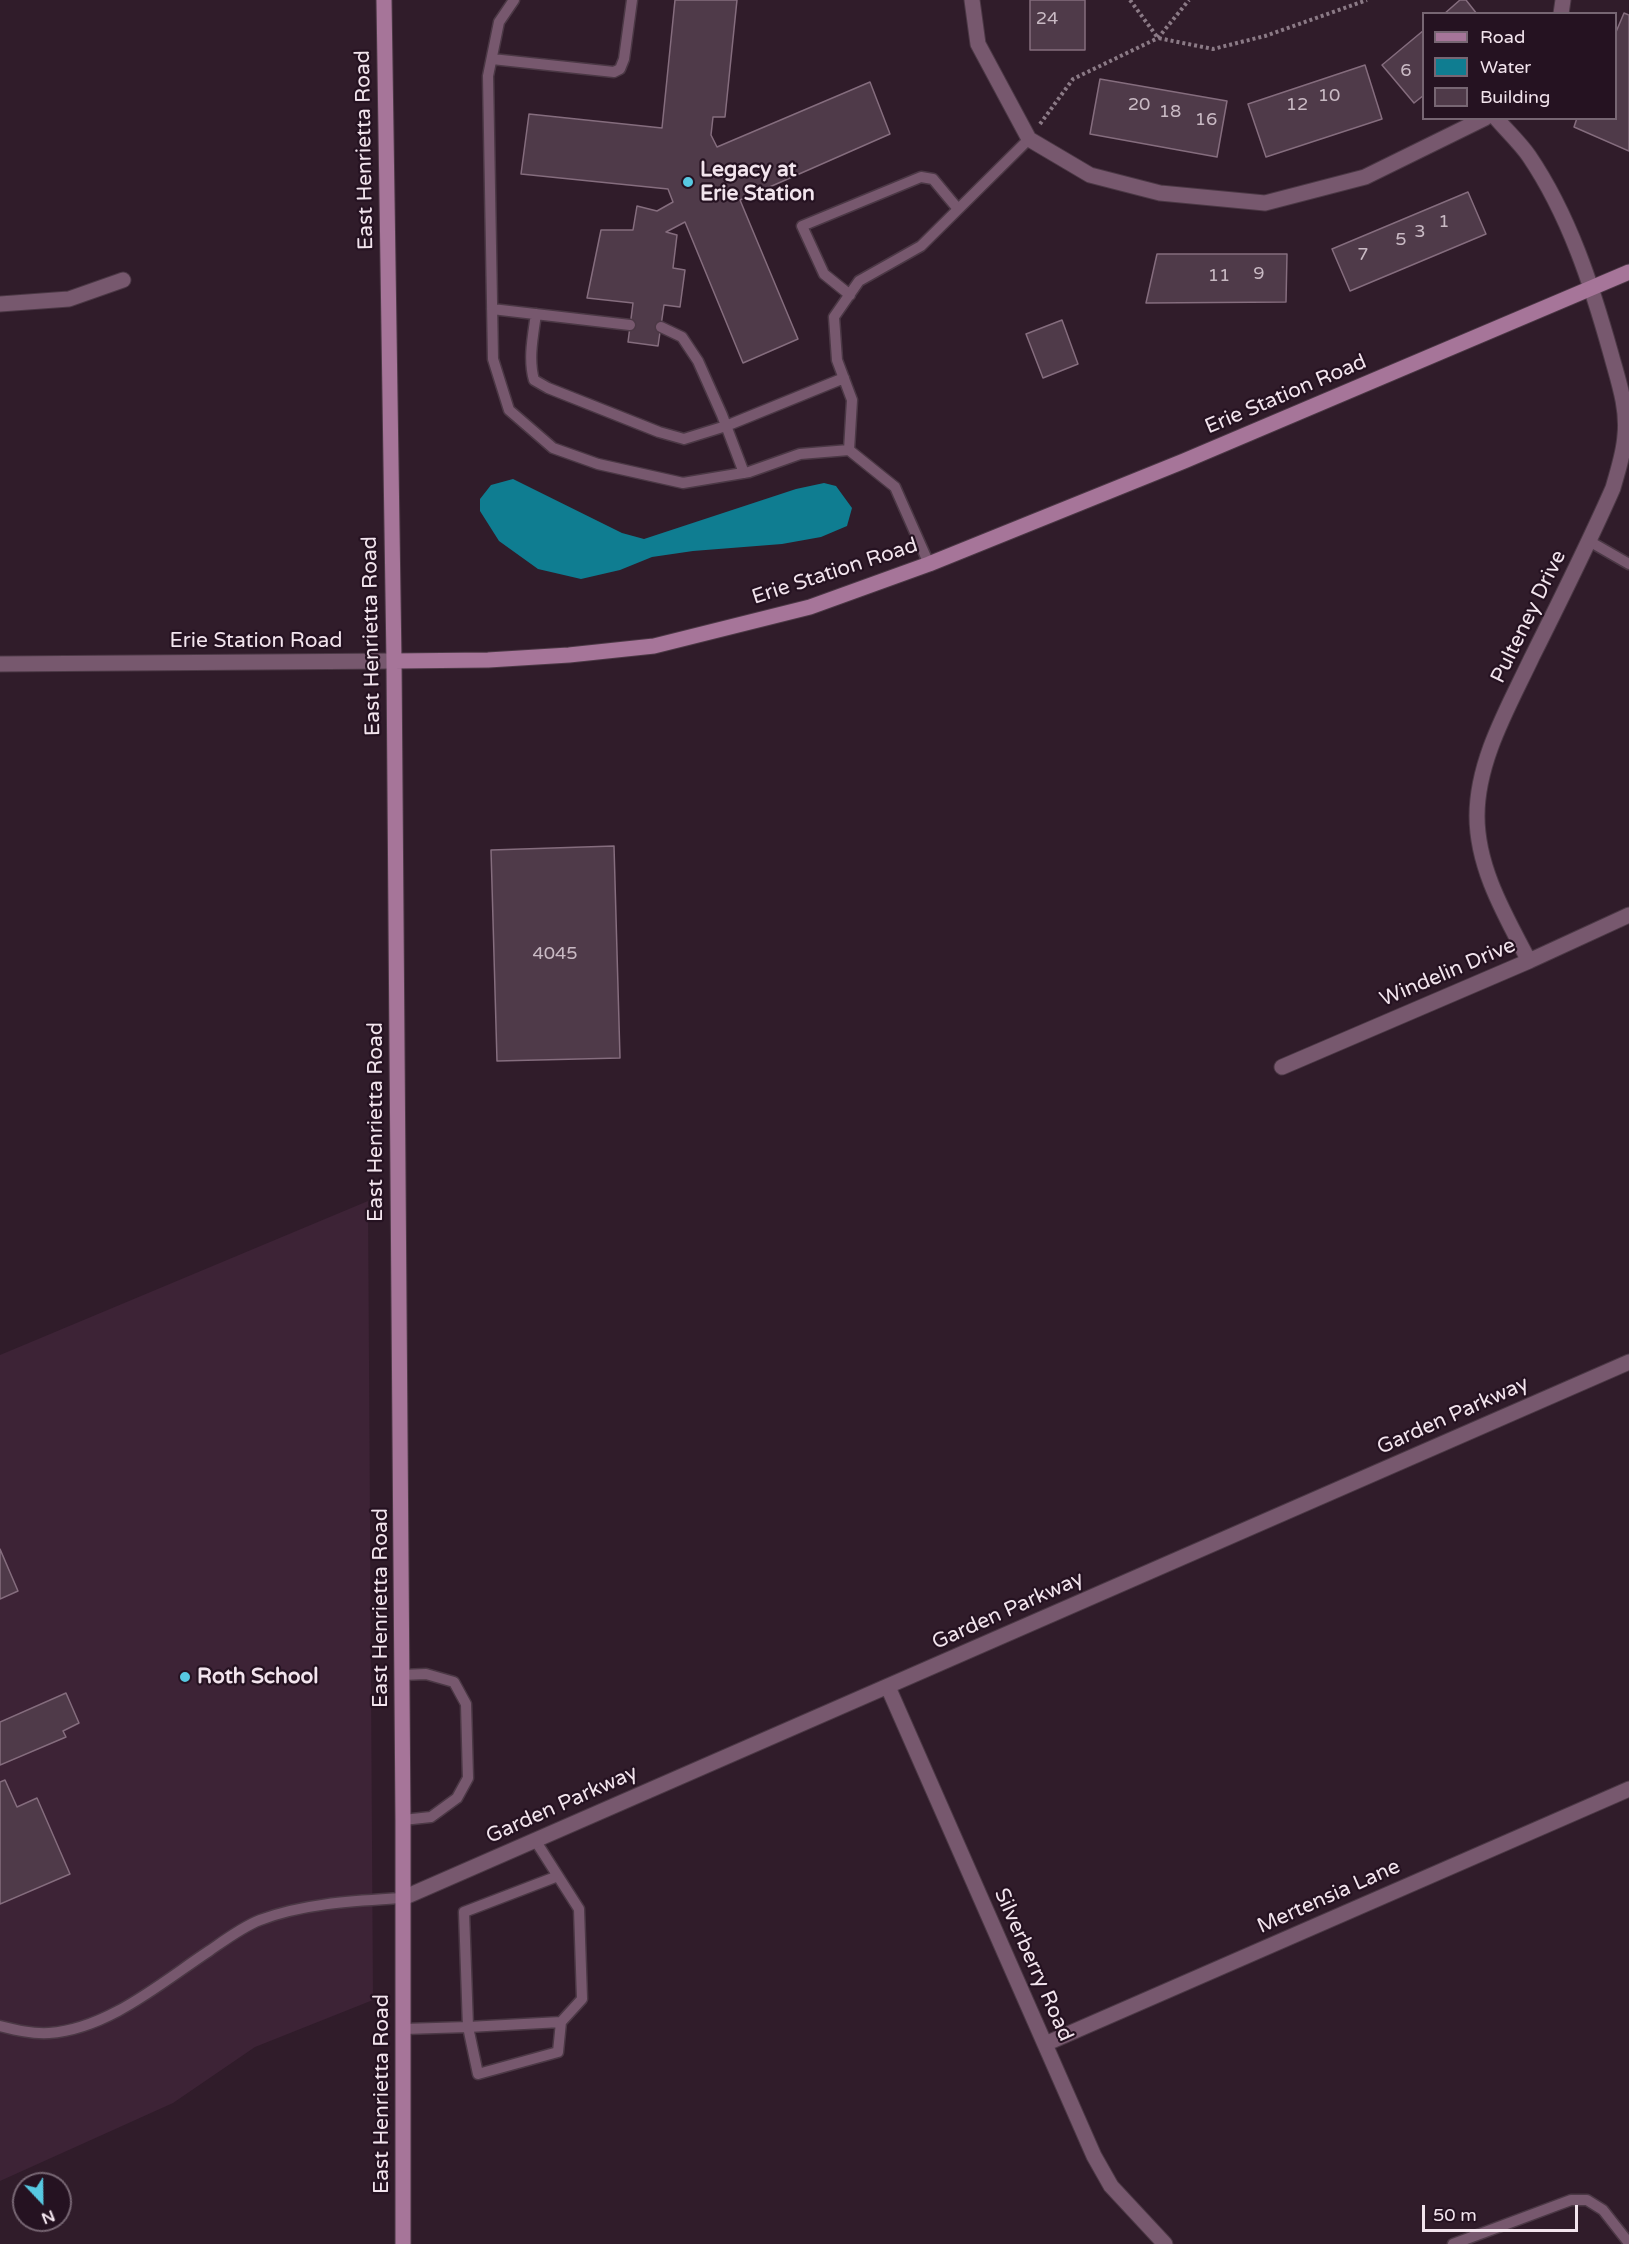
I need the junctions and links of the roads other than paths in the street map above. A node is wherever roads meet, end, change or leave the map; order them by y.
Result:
1 (384, 0) edge
2 (513, 0) edge
3 (632, 0) edge
4 (972, 0) edge
5 (492, 58) junction
6 (1481, 120) edge
7 (1498, 120) edge
8 (1029, 139) junction
9 (958, 209) junction
10 (1629, 272) edge
11 (123, 280) dead end
12 (1591, 288) junction
13 (850, 295) junction
14 (0, 304) edge
15 (492, 309) junction
16 (536, 314) junction
17 (630, 325) dead end
18 (661, 327) dead end
19 (844, 378) junction
20 (726, 426) junction
21 (849, 450) junction
22 (744, 473) junction
23 (1589, 541) junction
24 (929, 564) junction
25 (1629, 564) edge
26 (394, 661) junction
27 (0, 664) edge
28 (1629, 915) edge
29 (1528, 961) junction
30 (1282, 1067) dead end
31 (1629, 1362) edge
32 (402, 1675) junction
33 (888, 1687) junction
34 (1629, 1789) edge
35 (403, 1820) junction
36 (536, 1840) junction
37 (558, 1876) junction
38 (403, 1898) junction
39 (561, 2022) junction
40 (0, 2026) edge
41 (468, 2027) junction
42 (404, 2028) junction
43 (1045, 2044) junction
44 (1629, 2243) edge
45 (403, 2244) edge
46 (1165, 2244) edge
47 (1453, 2244) edge

1 - 26 main road, East Henrietta Road
2 - 5 lane
3 - 5 lane
4 - 8 street
5 - 15 lane
6 - 8 street
7 - 12 street, Pulteney Drive
8 - 9 lane
9 - 13 lane
9 - 13 lane
10 - 12 main road, Erie Station Road
11 - 14 street
12 - 23 street, Pulteney Drive
12 - 24 main road, Erie Station Road
13 - 19 lane
15 - 16 lane
15 - 22 lane
16 - 17 lane
16 - 20 lane
18 - 20 lane
19 - 20 lane
19 - 21 lane
20 - 22 lane
21 - 22 lane
21 - 24 lane
23 - 25 lane
23 - 29 street, Pulteney Drive
24 - 26 main road, Erie Station Road
26 - 27 street, Erie Station Road
26 - 32 main road, East Henrietta Road
28 - 29 street, Windelin Drive
29 - 30 street, Windelin Drive
31 - 33 street, Garden Parkway
32 - 35 main road, East Henrietta Road
32 - 35 lane
33 - 36 street, Garden Parkway
33 - 43 street, Silverberry Road
34 - 43 street, Mertensia Lane
35 - 38 main road, East Henrietta Road
36 - 37 lane
36 - 38 street, Garden Parkway
37 - 39 lane
37 - 41 lane
38 - 40 lane
38 - 42 main road, East Henrietta Road
39 - 41 lane
39 - 41 lane
41 - 42 lane
42 - 45 main road, East Henrietta Road
43 - 46 street, Silverberry Road
44 - 47 lane

